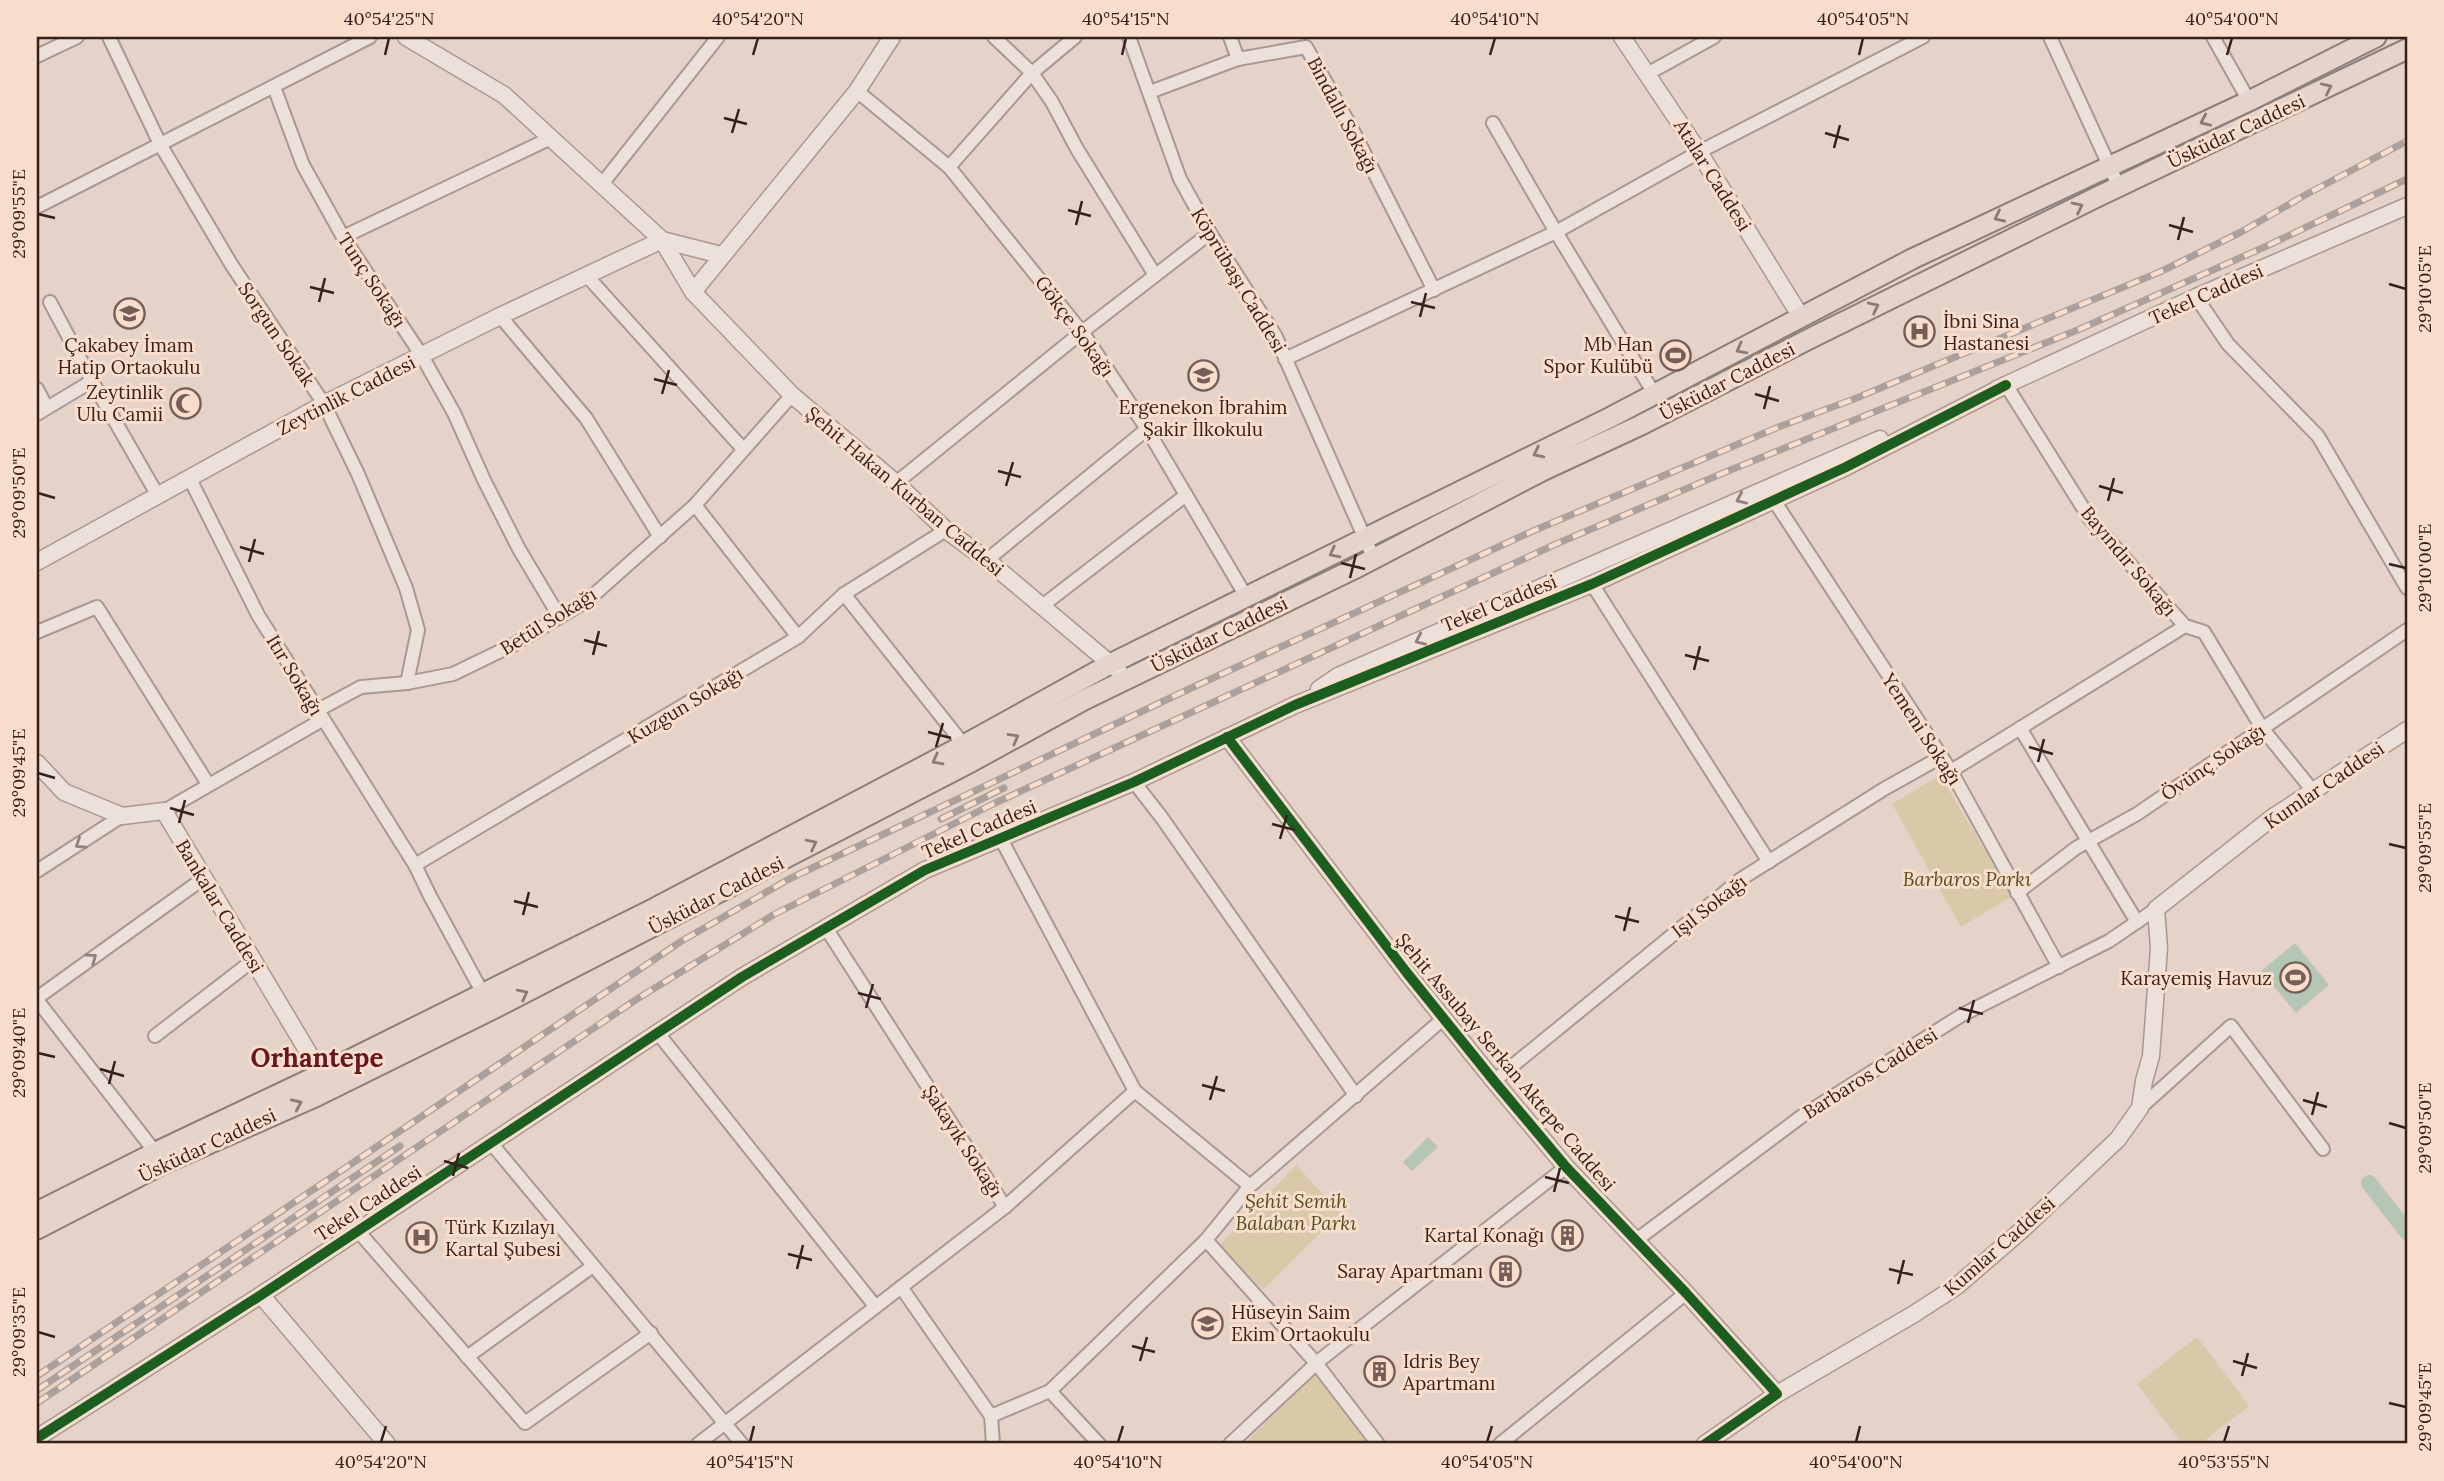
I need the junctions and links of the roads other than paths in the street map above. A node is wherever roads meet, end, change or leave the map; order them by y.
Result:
1 (77, 37) edge
2 (109, 37) edge
3 (370, 37) edge
4 (406, 37) edge
5 (718, 37) edge
6 (892, 37) edge
7 (994, 37) edge
8 (1075, 37) edge
9 (1129, 37) edge
10 (1230, 37) edge
11 (1622, 37) edge
12 (1714, 37) edge
13 (1923, 37) edge
14 (2050, 37) edge
15 (2213, 37) edge
16 (2376, 37) edge
17 (2407, 49) edge
18 (37, 56) edge
19 (1238, 59) junction
20 (1032, 73) junction
21 (1647, 74) junction
22 (274, 87) junction
23 (857, 91) junction
24 (1150, 92) junction
25 (2249, 101) junction
26 (1493, 123) dead end
27 (551, 138) junction
28 (160, 144) junction
29 (1699, 152) junction
30 (2109, 165) junction
31 (949, 167) junction
32 (602, 184) junction
33 (2119, 187) junction
34 (2407, 206) edge
35 (37, 207) edge
36 (1556, 232) junction
37 (1210, 233) junction
38 (343, 237) junction
39 (662, 240) junction
40 (722, 255) junction
41 (1155, 275) junction
42 (587, 276) junction
43 (1434, 290) junction
44 (693, 292) junction
45 (2196, 297) junction
46 (50, 302) dead end
47 (500, 316) junction
48 (1801, 317) junction
49 (1082, 332) junction
50 (1812, 337) junction
51 (422, 356) junction
52 (1285, 359) junction
53 (92, 382) junction
54 (2006, 385) junction
55 (37, 388) edge
56 (792, 395) junction
57 (1655, 395) junction
58 (324, 404) junction
59 (42, 411) edge
60 (1147, 429) junction
61 (743, 449) junction
62 (190, 477) junction
63 (895, 483) junction
64 (1186, 495) junction
65 (158, 496) junction
66 (1773, 499) junction
67 (695, 505) junction
68 (946, 530) junction
69 (660, 537) junction
70 (1363, 538) junction
71 (987, 559) junction
72 (1374, 559) junction
73 (37, 562) edge
74 (1592, 584) junction
75 (2407, 588) edge
76 (844, 594) junction
77 (1247, 598) junction
78 (1042, 606) junction
79 (559, 616) junction
80 (2185, 626) junction
81 (2407, 630) edge
82 (37, 632) edge
83 (798, 638) junction
84 (1110, 664) junction
85 (1128, 678) junction
86 (407, 683) junction
87 (1295, 705) junction
88 (320, 715) junction
89 (2020, 728) junction
90 (2262, 729) junction
91 (2407, 730) edge
92 (1227, 737) junction
93 (964, 746) junction
94 (1941, 757) junction
95 (37, 763) edge
96 (1951, 771) junction
97 (1134, 782) junction
98 (208, 784) junction
99 (2313, 791) junction
100 (164, 811) junction
101 (122, 816) junction
102 (1001, 839) junction
103 (2088, 842) junction
104 (1769, 862) junction
105 (415, 865) junction
106 (37, 871) edge
107 (204, 878) junction
108 (2017, 893) junction
109 (2156, 917) junction
110 (2137, 922) junction
111 (826, 928) junction
112 (252, 961) junction
113 (2059, 967) junction
114 (37, 999) edge
115 (488, 1002) junction
116 (1443, 1019) junction
117 (657, 1032) junction
118 (155, 1036) dead end
119 (1494, 1081) junction
120 (326, 1082) junction
121 (1135, 1091) junction
122 (1356, 1096) junction
123 (2140, 1108) junction
124 (491, 1143) junction
125 (2323, 1149) dead end
126 (159, 1158) junction
127 (1566, 1167) junction
128 (1250, 1186) junction
129 (1005, 1207) junction
130 (38, 1214) edge
131 (358, 1231) junction
132 (1206, 1240) junction
133 (1635, 1241) junction
134 (593, 1266) junction
135 (901, 1287) junction
136 (1685, 1293) junction
137 (261, 1295) junction
138 (875, 1306) junction
139 (651, 1334) junction
140 (467, 1357) junction
141 (1316, 1363) junction
142 (1050, 1391) junction
143 (1777, 1394) junction
144 (990, 1416) junction
145 (725, 1422) junction
146 (37, 1438) edge
147 (387, 1444) edge
148 (698, 1444) edge
149 (742, 1444) edge
150 (993, 1444) edge
151 (1099, 1444) edge
152 (1230, 1444) edge
153 (1378, 1444) edge
154 (1500, 1444) edge
155 (1705, 1444) edge

1 - 18 street
2 - 28 street, Sorgun Sokak
3 - 22 street
4 - 27 street
5 - 32 street
6 - 23 street
7 - 20 street
8 - 20 street
9 - 24 street, Köprübaşı Caddesi
10 - 19 street
11 - 21 street, Atalar Caddesi
12 - 21 street
13 - 29 street
14 - 30 street
15 - 25 street
16 - 25 main road, Üsküdar Caddesi
33 -> 17 main road, Üsküdar Caddesi
19 - 24 street, Bindallı Sokağı
19 - 43 street, Bindallı Sokağı
20 - 31 street
20 - 41 street
21 - 29 street, Atalar Caddesi
22 - 28 street
22 - 38 street, Tunç Sokağı
23 - 31 street, Gökçe Sokağı
23 - 40 street
24 - 37 street, Köprübaşı Caddesi
25 -> 30 main road, Üsküdar Caddesi
26 - 36 street
27 - 32 street
27 - 38 street
28 - 35 street
28 - 58 street, Sorgun Sokak
29 - 36 street
29 - 48 street, Atalar Caddesi
30 - 33 street
30 -> 48 main road, Üsküdar Caddesi
31 - 49 street, Gökçe Sokağı
32 - 39 street
50 -> 33 main road, Üsküdar Caddesi
34 - 45 street, Tekel Caddesi
36 - 43 street
36 - 57 street
37 - 41 street
37 - 52 street, Köprübaşı Caddesi
38 - 51 street, Tunç Sokağı
39 - 40 street
39 - 42 street, Zeytinlik Caddesi
39 - 44 street, Şehit Hakan Kurban Caddesi
40 - 44 street
41 - 49 street
42 - 47 street, Zeytinlik Caddesi
42 - 61 street
43 - 52 street
44 - 56 street, Şehit Hakan Kurban Caddesi
45 - 54 street, Tekel Caddesi
45 - 75 street
46 - 53 street
47 - 51 street, Zeytinlik Caddesi
47 - 69 street
48 - 50 main road
48 -> 57 main road, Üsküdar Caddesi
49 - 60 street, Gökçe Sokağı
49 - 63 street
50 - 72 main road, Üsküdar Caddesi
51 - 58 street, Zeytinlik Caddesi
51 - 79 street, Tunç Sokağı
52 - 70 street, Köprübaşı Caddesi
53 - 59 street
53 - 65 street
54 - 66 street, Tekel Caddesi
54 - 80 street, Bayındır Sokağı
54 -> 87 street, Tekel Caddesi
55 - 59 street
56 - 61 street, Betül Sokağı
56 - 63 street, Şehit Hakan Kurban Caddesi
57 -> 70 main road, Üsküdar Caddesi
58 - 62 street, Zeytinlik Caddesi
58 - 86 street, Sorgun Sokak
60 - 64 street, Gökçe Sokağı
60 - 71 street
61 - 67 street, Betül Sokağı
62 - 65 street, Zeytinlik Caddesi
62 - 88 street, Itır Sokağı
63 - 68 street, Şehit Hakan Kurban Caddesi
64 - 77 street, Gökçe Sokağı
64 - 78 street
65 - 73 street, Zeytinlik Caddesi
66 - 74 street, Tekel Caddesi
66 - 94 street, Yemeni Sokağı
67 - 69 street, Betül Sokağı
67 - 83 street
68 - 71 street, Şehit Hakan Kurban Caddesi
68 - 76 street, Kuzgun Sokağı
69 - 79 street, Betül Sokağı
70 - 72 street, Köprübaşı Caddesi
70 -> 77 main road, Üsküdar Caddesi
71 - 78 street, Şehit Hakan Kurban Caddesi
72 - 85 main road, Üsküdar Caddesi
74 - 87 street, Tekel Caddesi
74 - 104 street
76 - 83 street, Kuzgun Sokağı
76 - 93 street
77 - 84 main road, Üsküdar Caddesi
78 - 84 street, Şehit Hakan Kurban Caddesi
79 - 86 street, Betül Sokağı
80 - 89 street
80 - 90 street, Bayındır Sokağı
81 - 90 street, Övünç Sokağı
82 - 98 street
83 - 105 street, Kuzgun Sokağı
84 - 85 street, Şehit Hakan Kurban Caddesi
84 - 93 main road, Üsküdar Caddesi
115 -> 85 main road, Üsküdar Caddesi
86 - 88 street, Betül Sokağı
87 - 92 street, Tekel Caddesi
88 - 98 street, Betül Sokağı
88 - 105 street, Itır Sokağı
89 - 96 street
89 - 103 street
90 - 99 street, Bayındır Sokağı
90 - 103 street, Övünç Sokağı
91 - 99 street, Kumlar Caddesi
92 - 97 street, Tekel Caddesi
92 - 116 street, Şehit Assubay Serkan Aktepe Caddesi
93 -> 115 main road, Üsküdar Caddesi
94 - 96 street, Yemeni Sokağı
94 - 104 street, Işıl Sokağı
95 - 101 street
96 - 108 street, Yemeni Sokağı
97 - 102 street, Tekel Caddesi
97 - 122 street
98 - 100 street, Betül Sokağı
99 - 109 street, Kumlar Caddesi
100 - 101 street
100 - 107 street, Bankalar Caddesi
101 -> 106 street
102 - 111 street, Tekel Caddesi
102 - 121 street
103 - 108 street, Övünç Sokağı
103 - 110 street
104 - 119 street, Işıl Sokağı
105 - 115 street
107 - 112 street, Bankalar Caddesi
114 -> 107 street
108 - 113 street, Yemeni Sokağı
109 - 110 street, Barbaros Caddesi
109 - 123 street, Kumlar Caddesi
110 - 113 street, Barbaros Caddesi
111 - 117 street, Tekel Caddesi
111 - 129 street, Şakayık Sokağı
112 - 118 street
112 - 120 street, Bankalar Caddesi
113 - 133 street, Barbaros Caddesi
114 - 126 street
115 - 120 main road, Üsküdar Caddesi
116 - 119 street, Şehit Assubay Serkan Aktepe Caddesi
116 - 122 street
117 - 124 street, Tekel Caddesi
117 - 138 street
119 - 127 street, Şehit Assubay Serkan Aktepe Caddesi
120 - 126 main road, Üsküdar Caddesi
121 - 128 street
121 - 129 street, Şakayık Sokağı
122 - 128 street
123 - 125 street
123 - 143 street, Kumlar Caddesi
124 - 131 street, Tekel Caddesi
124 - 134 street
126 - 130 main road, Üsküdar Caddesi
127 - 133 street, Şehit Assubay Serkan Aktepe Caddesi
127 - 141 street
128 - 132 street
129 - 135 street
131 - 137 street, Tekel Caddesi
131 - 140 street
132 - 141 street
132 - 142 street
133 - 136 street, Şehit Assubay Serkan Aktepe Caddesi
134 - 139 street
134 - 140 street
135 - 138 street
135 - 144 street
136 - 143 street, Şehit Assubay Serkan Aktepe Caddesi
136 - 154 street
137 - 146 street, Tekel Caddesi
137 - 147 street
138 - 145 street
139 - 140 street
139 - 145 street
141 - 152 street
141 - 153 street
142 - 144 street
142 - 151 street
143 - 155 street, Kumlar Caddesi
144 - 150 street
145 - 148 street
145 - 149 street

